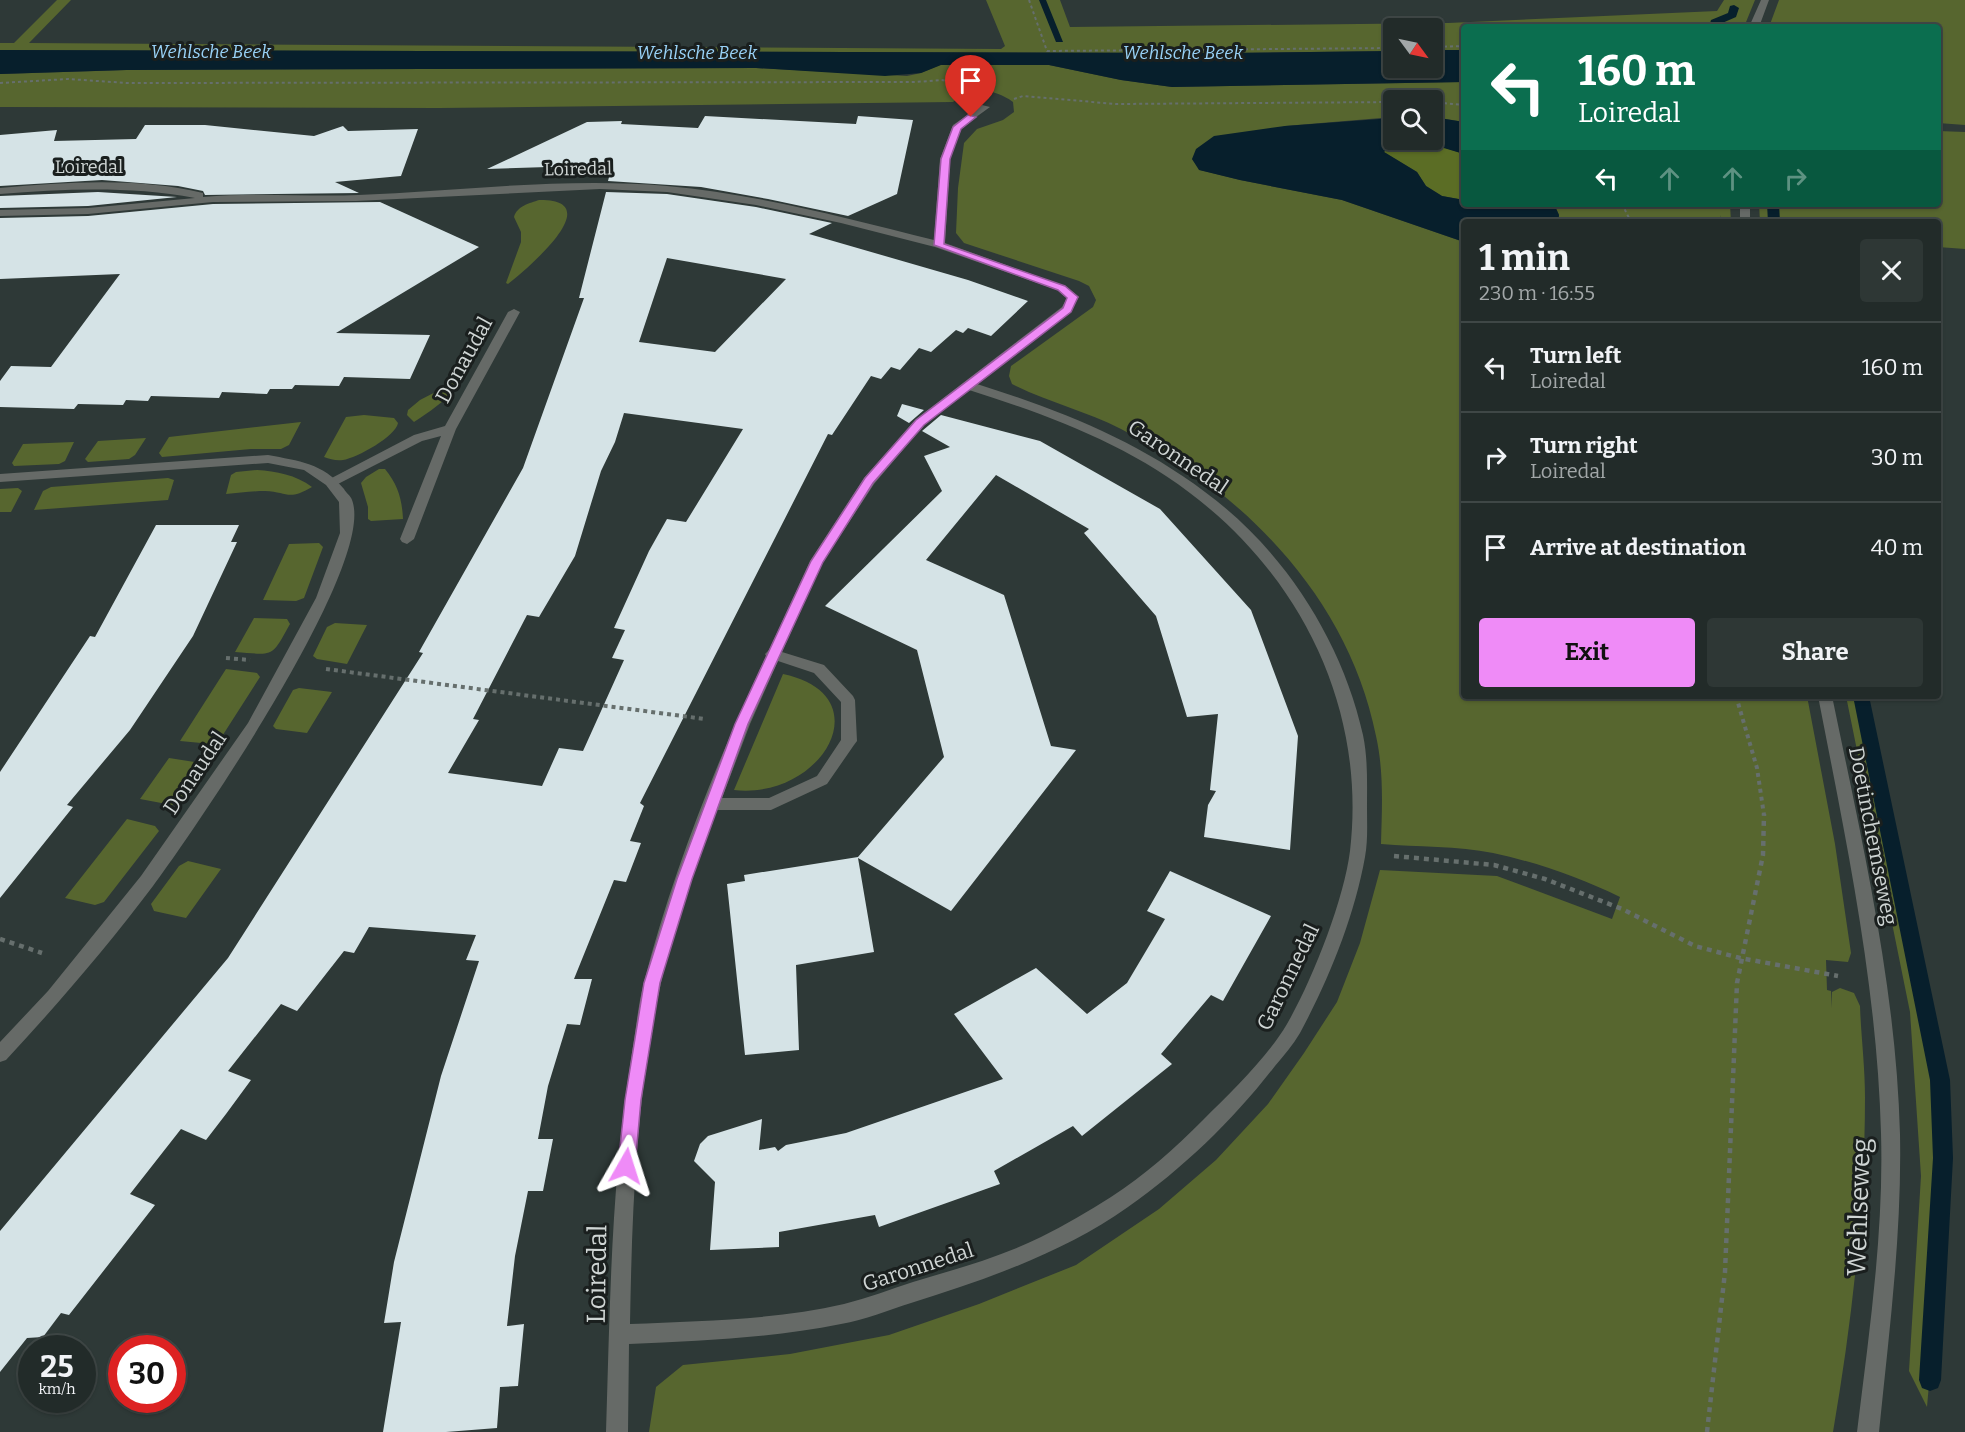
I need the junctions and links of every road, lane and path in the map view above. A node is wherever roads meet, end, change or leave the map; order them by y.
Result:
1 (1029, 0) edge
2 (1765, 0) edge
3 (1755, 24) edge
4 (1461, 46) edge
5 (1443, 47) edge
6 (1383, 48) edge
7 (0, 82) edge
8 (1383, 102) edge
9 (1443, 103) edge
10 (1461, 105) edge
11 (985, 107) junction
12 (0, 191) edge
13 (213, 199) junction
14 (0, 213) edge
15 (939, 245) junction
16 (514, 312) dead end
17 (966, 385) junction
18 (450, 429) junction
19 (0, 478) edge
20 (331, 482) junction
21 (407, 538) dead end
22 (772, 654) junction
23 (357, 673) dead end
24 (1737, 699) edge
25 (1826, 699) edge
26 (742, 724) junction
27 (711, 804) junction
28 (1358, 853) junction
29 (1740, 958) junction
30 (1879, 984) junction
31 (0, 1054) edge
32 (620, 1335) junction
33 (616, 1432) edge
34 (1707, 1432) edge
35 (1868, 1432) edge

1 - 6 path
2 - 3 street
4 - 5 path
7 - 11 path
8 - 11 path
9 - 10 path
11 - 15 street
12 - 13 street, Loiredal
13 - 14 street, Loiredal
13 - 15 street, Loiredal
15 - 17 street, Loiredal
16 - 18 street, Donaudal
17 - 22 street, Loiredal
17 - 28 street, Garonnedal
18 - 20 street, Donaudal
18 - 21 street, Donaudal
19 - 20 street, Donaudal
20 - 31 street, Donaudal
22 - 26 street, Loiredal
22 - 27 street
23 - 26 path
24 - 29 path
25 - 30 street, Doetinchemseweg
26 - 27 street, Loiredal
27 - 32 street, Loiredal
28 - 29 path
28 - 32 street, Garonnedal
29 - 30 path
29 - 34 path
30 - 35 street, Wehlseweg
32 - 33 street, Loiredal

